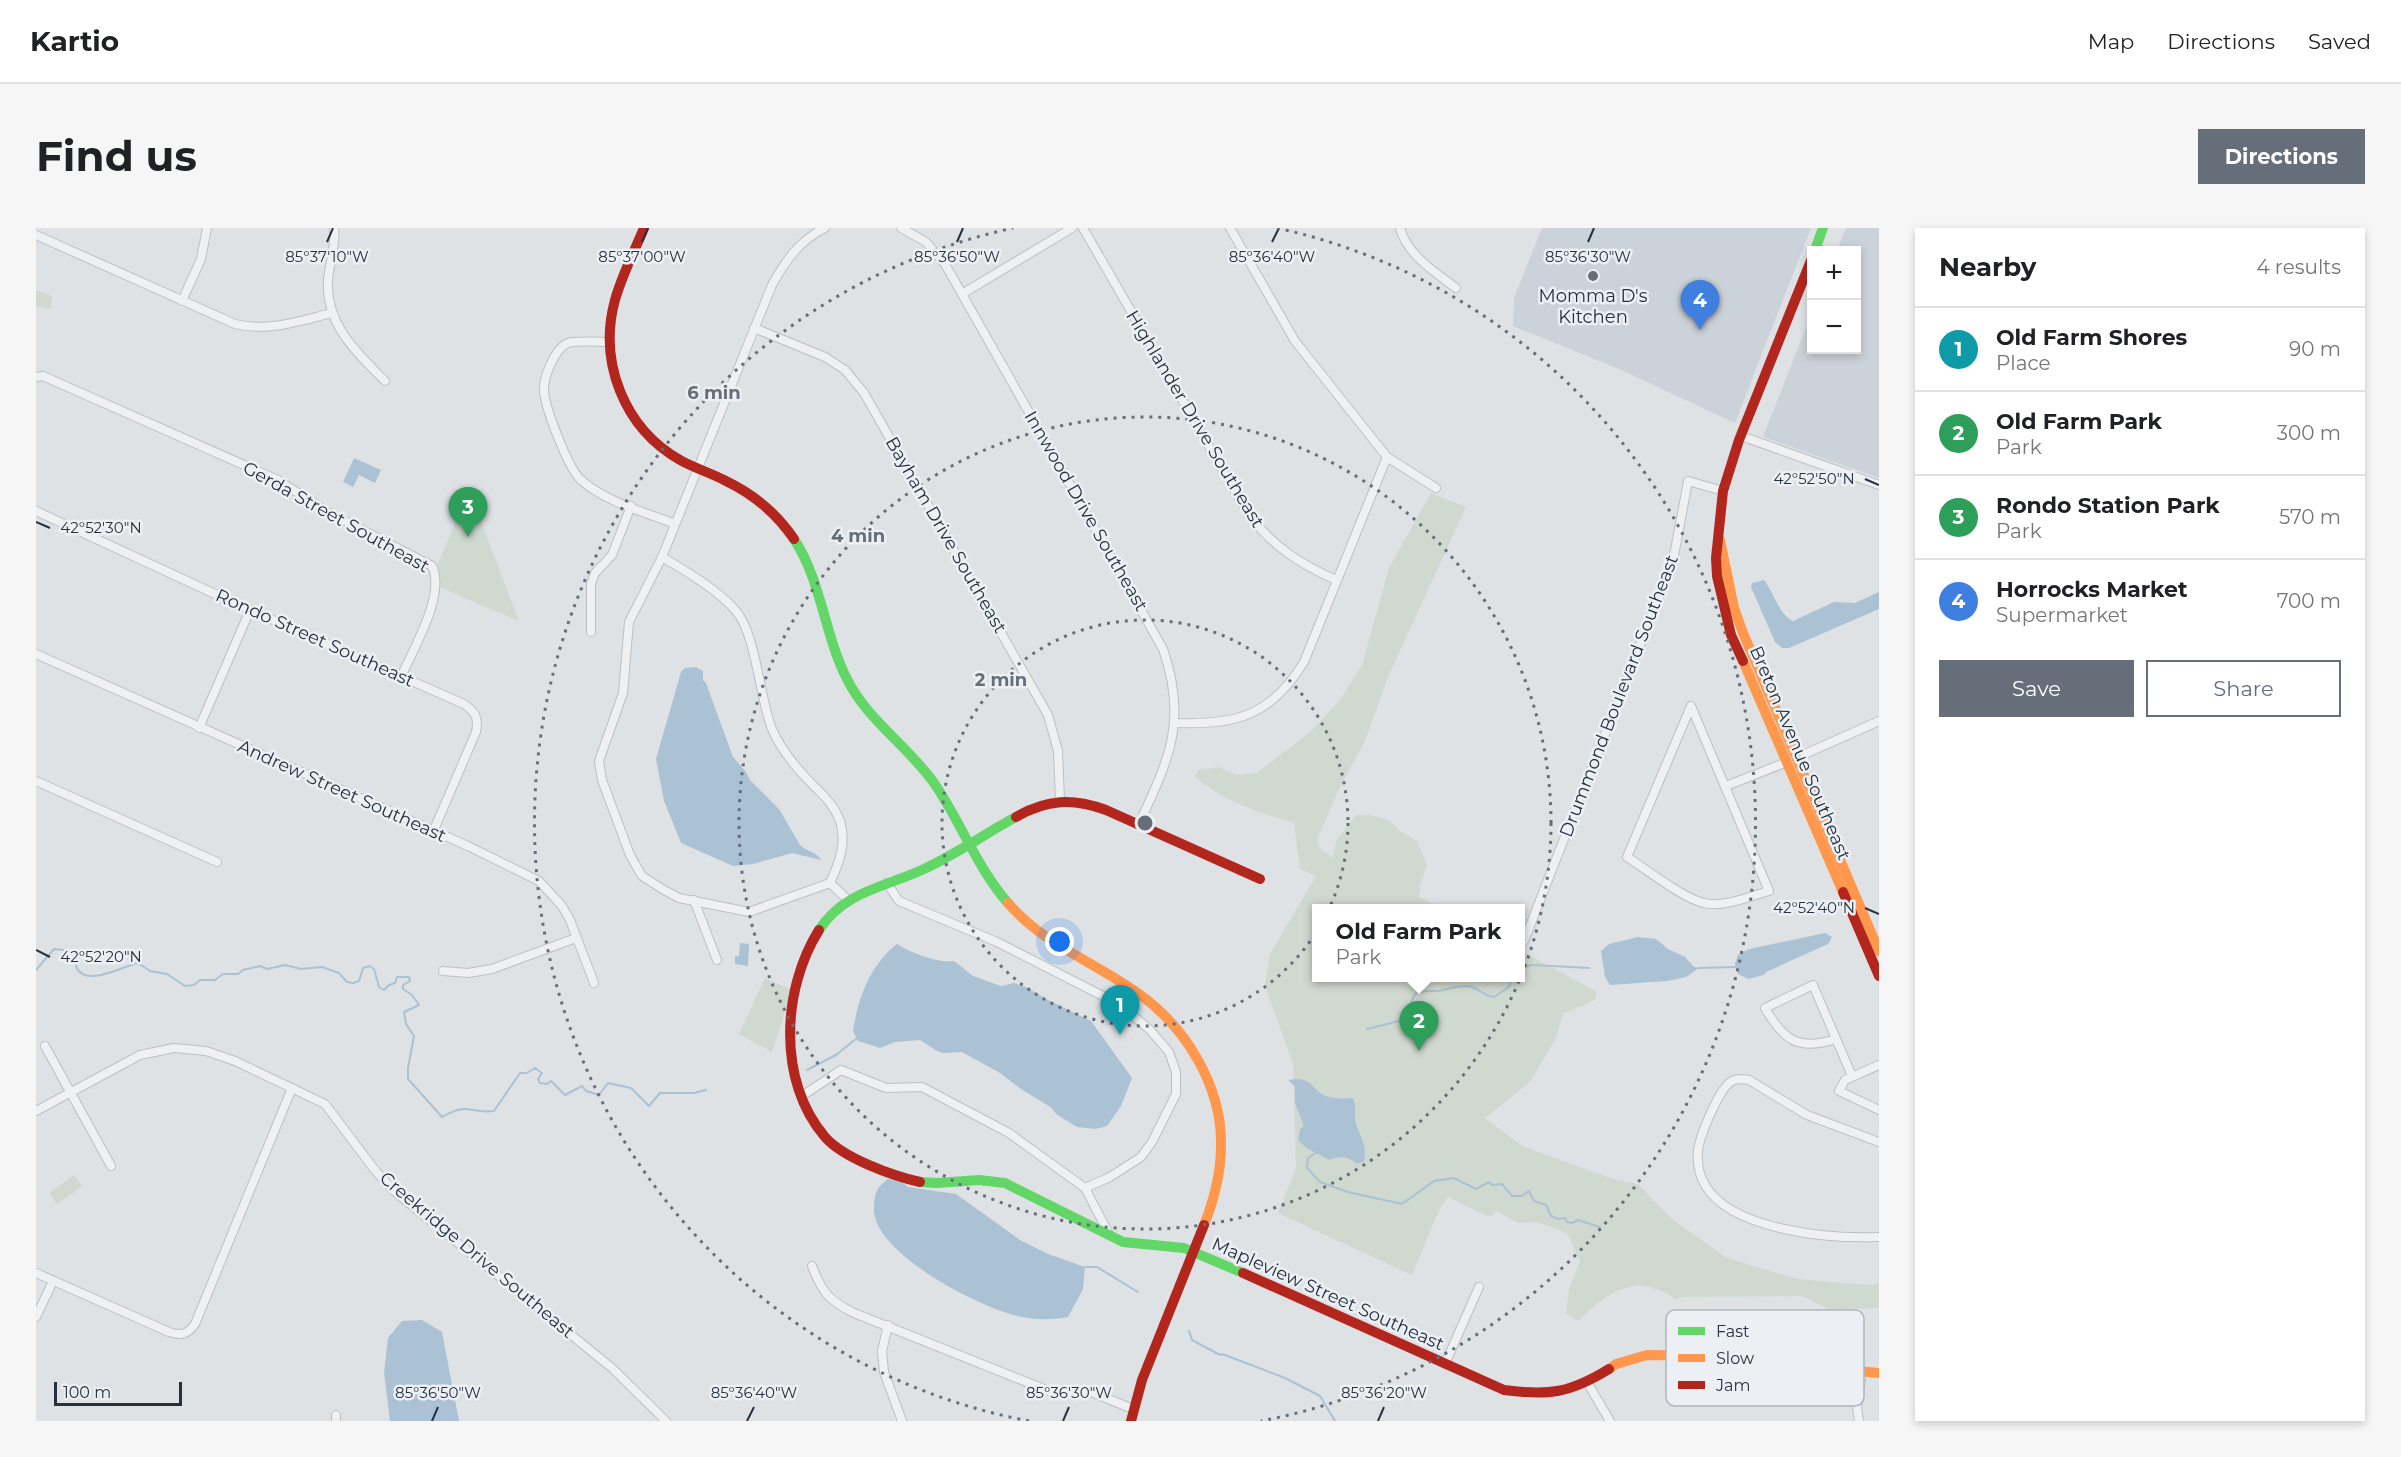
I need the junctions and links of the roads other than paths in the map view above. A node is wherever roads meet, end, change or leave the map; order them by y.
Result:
1 (207, 228) edge
2 (334, 228) edge
3 (644, 228) edge
4 (825, 228) edge
5 (901, 228) edge
6 (1072, 228) edge
7 (1083, 228) edge
8 (1230, 228) edge
9 (1400, 228) edge
10 (1823, 228) edge
11 (36, 235) edge
12 (1816, 246) edge
13 (1807, 271) edge
14 (1456, 288) dead end
15 (962, 294) junction
16 (182, 301) junction
17 (332, 313) junction
18 (754, 328) junction
19 (609, 342) junction
20 (36, 377) edge
21 (385, 381) dead end
22 (1741, 436) junction
23 (1387, 457) junction
24 (698, 468) junction
25 (1879, 485) edge
26 (1436, 488) dead end
27 (1723, 491) junction
28 (631, 506) junction
29 (36, 511) edge
30 (675, 524) junction
31 (662, 557) junction
32 (1336, 580) junction
33 (250, 610) junction
34 (591, 632) dead end
35 (36, 654) edge
36 (401, 677) junction
37 (1879, 721) edge
38 (1176, 723) junction
39 (199, 728) junction
40 (1792, 760) junction
41 (36, 781) edge
42 (1726, 786) junction
43 (1060, 801) junction
44 (1139, 824) junction
45 (433, 832) junction
46 (969, 845) junction
47 (217, 862) dead end
48 (1260, 879) dead end
49 (830, 883) junction
50 (887, 883) junction
51 (694, 900) junction
52 (848, 900) junction
53 (576, 938) junction
54 (1525, 938) edge
55 (1879, 951) edge
56 (717, 960) dead end
57 (443, 971) dead end
58 (1879, 976) edge
59 (594, 984) dead end
60 (1836, 1039) junction
61 (45, 1046) dead end
62 (1879, 1065) edge
63 (1852, 1076) junction
64 (292, 1088) junction
65 (71, 1092) junction
66 (802, 1096) junction
67 (1879, 1110) edge
68 (36, 1111) edge
69 (1879, 1142) edge
70 (111, 1166) dead end
71 (1084, 1188) junction
72 (1109, 1234) junction
73 (1879, 1237) edge
74 (1193, 1251) junction
75 (812, 1266) dead end
76 (36, 1273) edge
77 (52, 1281) junction
78 (1479, 1287) dead end
79 (36, 1317) edge
80 (888, 1325) junction
81 (1666, 1355) edge
82 (1445, 1364) junction
83 (1864, 1372) edge
84 (1879, 1373) edge
85 (1587, 1382) junction
86 (1857, 1406) edge
87 (1133, 1408) junction
88 (666, 1421) edge
89 (902, 1421) edge
90 (1131, 1421) edge
91 (1610, 1421) edge
92 (1859, 1421) edge

1 - 16 street
2 - 17 street
3 - 19 street
4 - 18 street
5 - 15 street, Innwood Drive Southeast
6 - 15 street
7 - 32 street, Highlander Drive Southeast
8 - 23 street
9 - 14 street
10 - 12 street
11 - 16 street
13 - 22 street, Breton Avenue Southeast
15 - 38 street, Innwood Drive Southeast
16 - 17 street
17 - 21 street
18 - 24 street
18 - 43 street, Bayham Drive Southeast
19 - 24 street
19 - 28 street
20 - 36 street, Gerda Street Southeast
22 - 25 street
22 - 27 street, Breton Avenue Southeast
23 - 26 street
23 - 32 street
24 - 30 street
24 - 46 street
27 - 40 street, Breton Avenue Southeast
27 - 54 street, Drummond Boulevard Southeast
28 - 30 street
28 - 34 street
29 - 33 street, Rondo Street Southeast
30 - 31 street
31 - 49 street
31 - 51 street
32 - 38 street
33 - 36 street, Rondo Street Southeast
33 - 39 street
35 - 39 street, Andrew Street Southeast
36 - 45 street, Rondo Street Southeast
37 - 40 street
38 - 44 street, Innwood Drive Southeast
39 - 45 street, Andrew Street Southeast
40 - 42 street
40 - 55 street, Breton Avenue Southeast
40 - 58 street, Breton Avenue Southeast
41 - 47 street
42 - 42 street
43 - 44 street
43 - 46 street, Mapleview Street Southeast
44 - 48 street
45 - 53 street, Andrew Street Southeast
46 - 50 street, Mapleview Street Southeast
46 - 74 street
49 - 51 street
49 - 52 street
50 - 52 street, Mapleview Street Southeast
50 - 71 street
51 - 56 street
52 - 66 street, Mapleview Street Southeast
53 - 57 street
53 - 59 street, Andrew Street Southeast
60 - 60 street
60 - 63 street
61 - 65 street
62 - 63 street
63 - 67 street
64 - 65 street, Creekridge Drive Southeast
64 - 77 street
64 - 88 street, Creekridge Drive Southeast
65 - 68 street, Creekridge Drive Southeast
65 - 70 street
66 - 71 street
66 - 72 street, Mapleview Street Southeast
69 - 73 street
71 - 72 street
72 - 74 street, Mapleview Street Southeast
74 - 82 street, Mapleview Street Southeast
74 - 87 street
75 - 80 street
76 - 77 street
77 - 79 street
78 - 82 street
80 - 87 street
80 - 89 street
81 - 85 street, Mapleview Street Southeast
82 - 85 street, Mapleview Street Southeast
83 - 84 street, Mapleview Street Southeast
85 - 91 street
86 - 92 street
87 - 90 street

